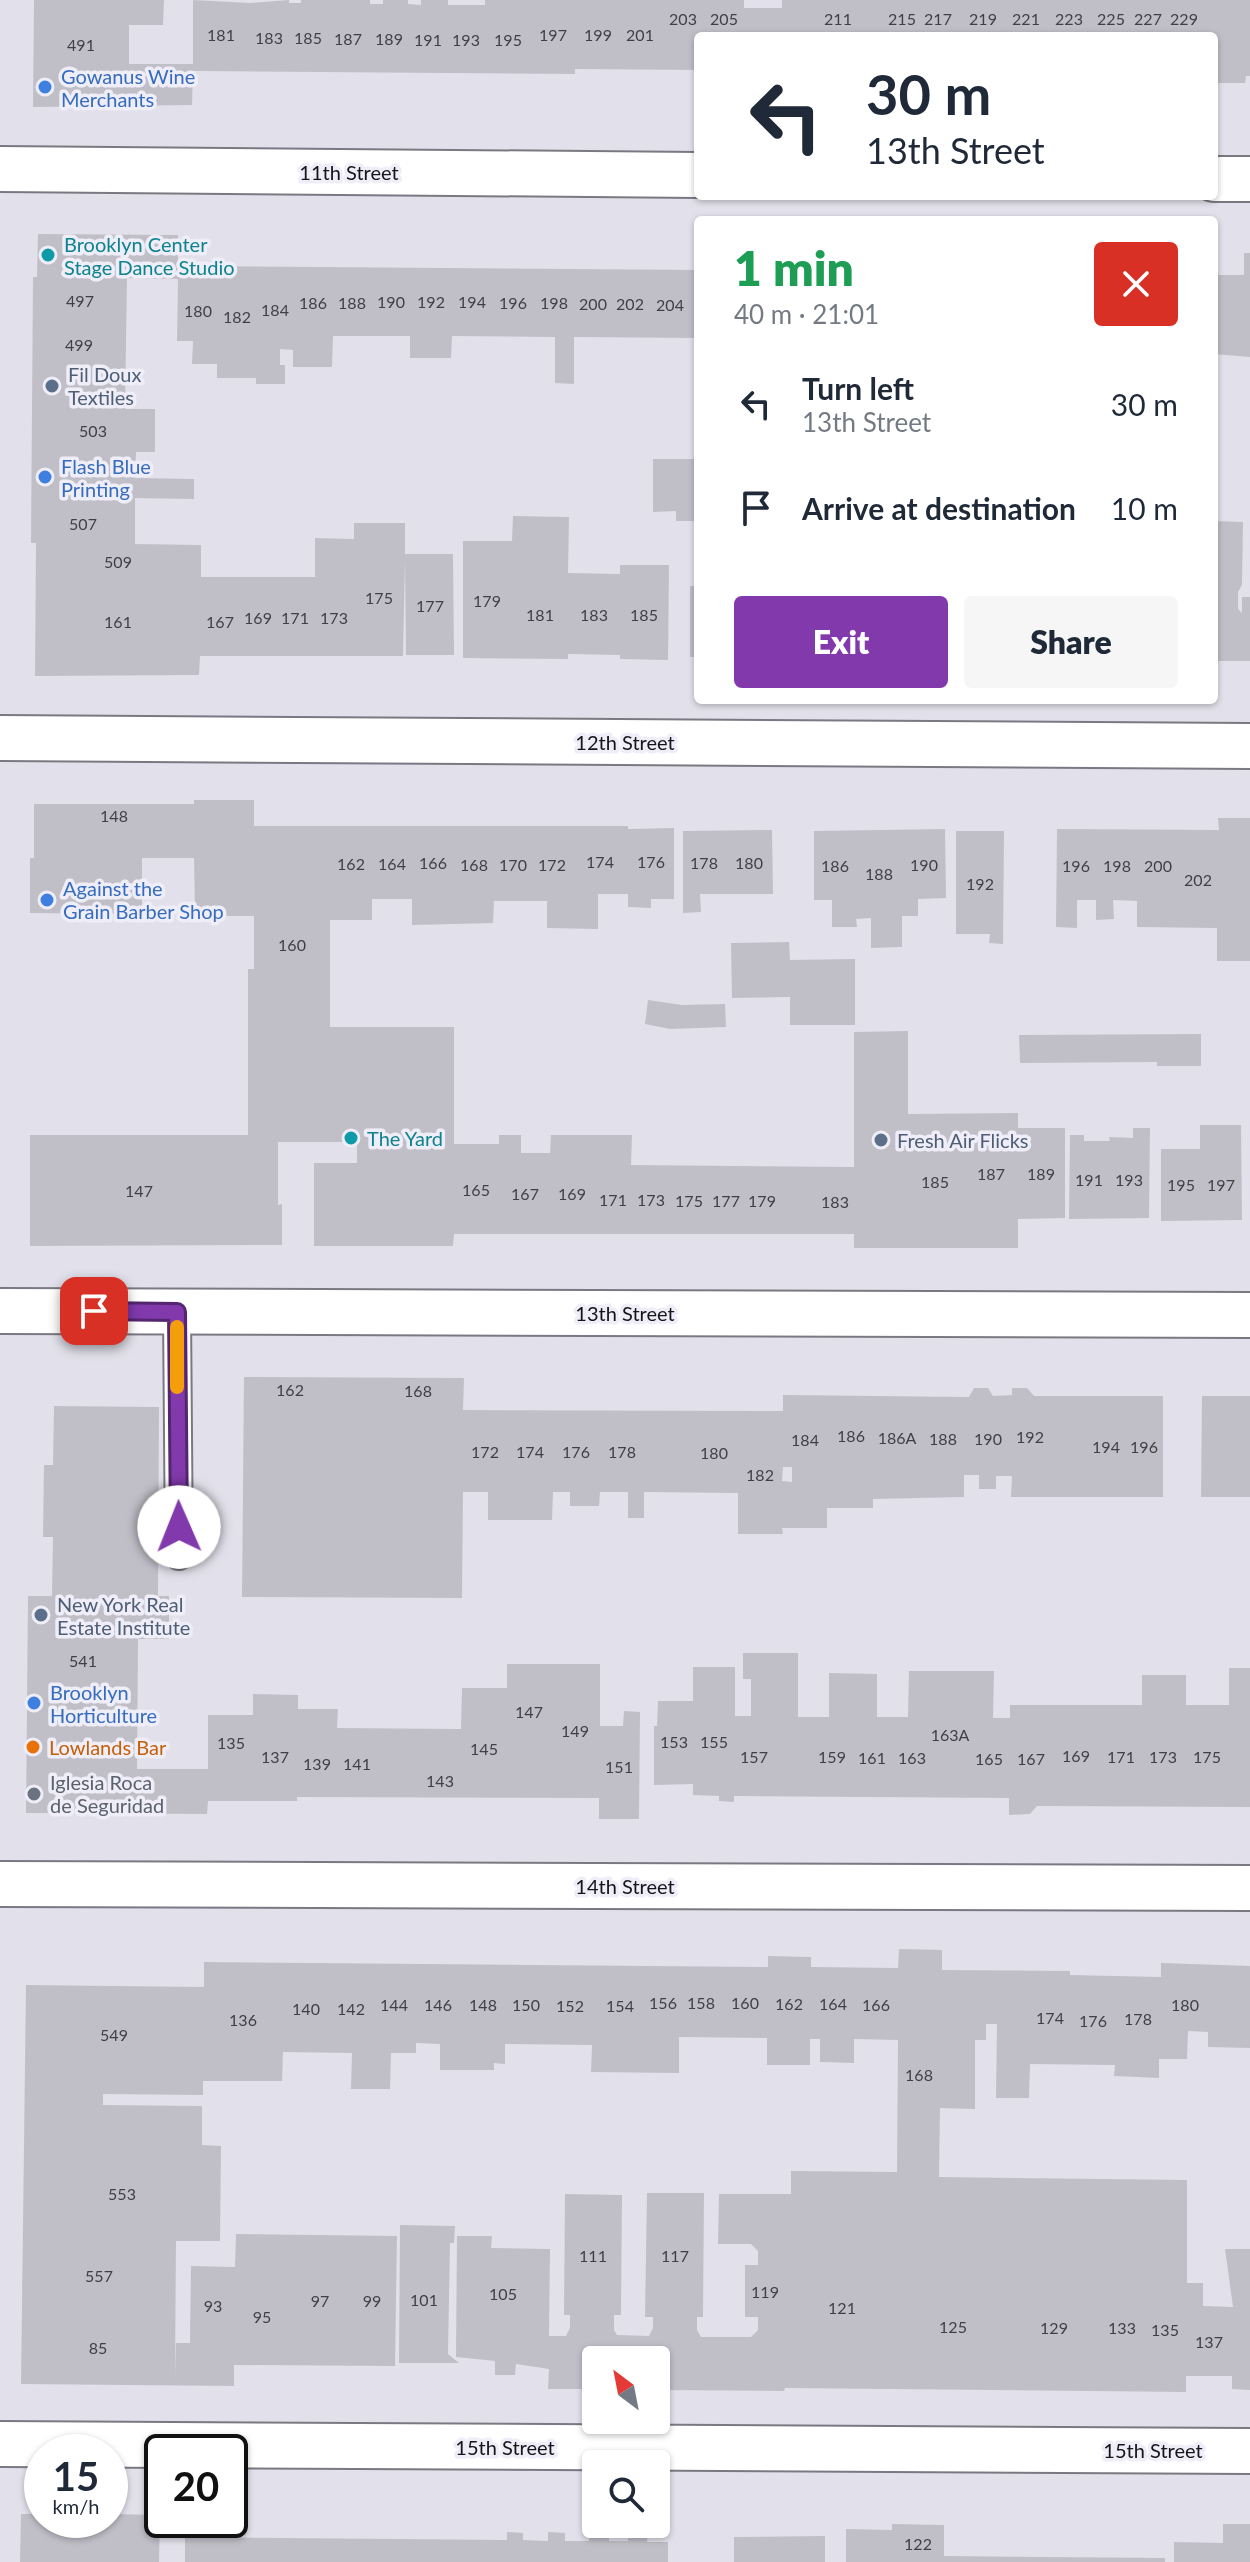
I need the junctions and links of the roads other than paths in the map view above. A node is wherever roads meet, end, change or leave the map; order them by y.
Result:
1 (0, 169) edge
2 (694, 175) edge
3 (1218, 179) edge
4 (1250, 179) edge
5 (0, 738) edge
6 (1250, 746) edge
7 (0, 1311) edge
8 (177, 1312) junction
9 (1250, 1315) edge
10 (179, 1556) dead end
11 (0, 1884) edge
12 (1250, 1888) edge
13 (0, 2444) edge
14 (1250, 2451) edge

1 - 2 street, 11th Street
3 - 4 street
5 - 6 street, 12th Street
7 - 8 street, 13th Street
8 - 9 street, 13th Street
8 - 10 lane
11 - 12 street, 14th Street
13 - 14 street, 15th Street

